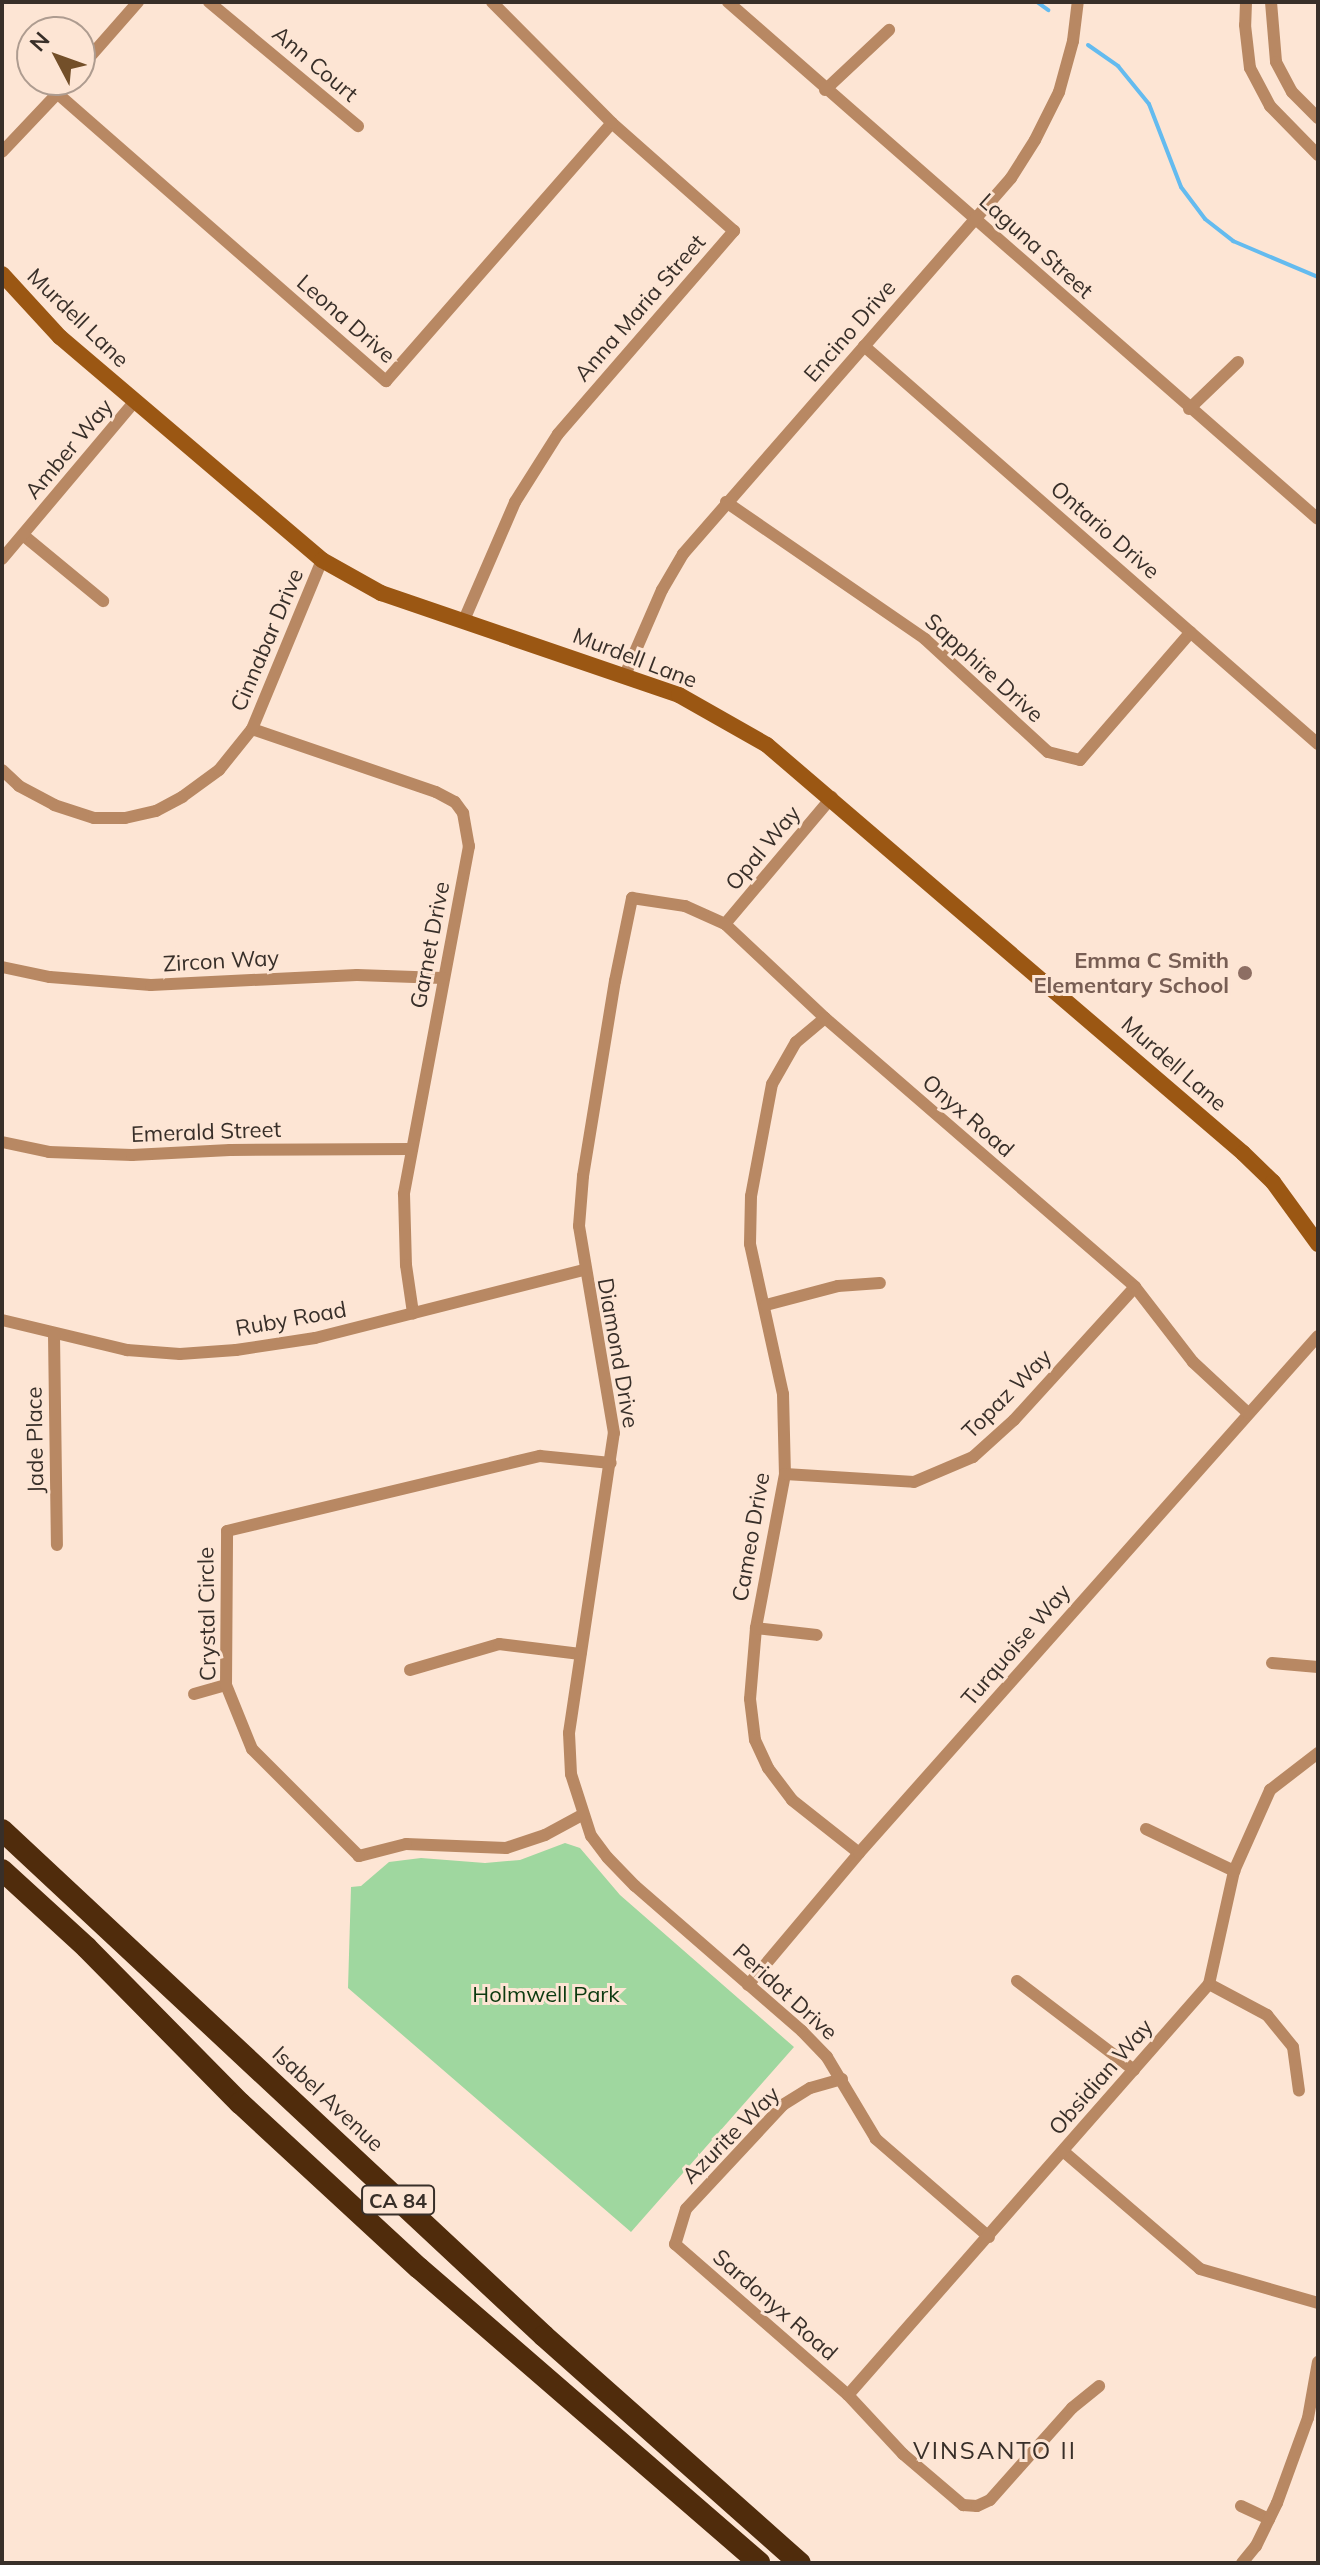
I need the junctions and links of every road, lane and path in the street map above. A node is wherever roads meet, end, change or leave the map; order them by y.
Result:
1 (138, 2) edge
2 (209, 2) edge
3 (728, 2) edge
4 (1078, 2) edge
5 (1246, 2) edge
6 (1271, 2) edge
7 (496, 3) edge
8 (889, 30) dead end
9 (96, 50) edge
10 (825, 90) junction
11 (56, 96) edge
12 (60, 96) edge
13 (1318, 118) edge
14 (612, 123) junction
15 (358, 126) dead end
16 (2, 152) edge
17 (1318, 155) edge
18 (976, 218) junction
19 (2, 274) edge
20 (864, 346) junction
21 (1238, 362) dead end
22 (135, 401) junction
23 (1189, 409) junction
24 (726, 502) junction
25 (1318, 519) edge
26 (23, 535) junction
27 (2, 559) edge
28 (322, 560) junction
29 (103, 601) dead end
30 (464, 620) junction
31 (1191, 632) junction
32 (625, 675) junction
33 (252, 729) junction
34 (1318, 744) edge
35 (2, 770) edge
36 (832, 797) junction
37 (632, 898) joint
38 (725, 924) junction
39 (2, 967) edge
40 (443, 978) junction
41 (825, 1018) junction
42 (2, 1142) edge
43 (412, 1149) junction
44 (1318, 1244) edge
45 (584, 1270) junction
46 (880, 1283) dead end
47 (1135, 1287) junction
48 (766, 1305) junction
49 (413, 1313) junction
50 (2, 1320) edge
51 (54, 1335) junction
52 (1318, 1336) edge
53 (1247, 1412) junction
54 (611, 1463) junction
55 (785, 1474) junction
56 (57, 1545) dead end
57 (756, 1628) junction
58 (817, 1635) dead end
59 (580, 1654) junction
60 (1272, 1663) dead end
61 (1318, 1667) edge
62 (410, 1670) dead end
63 (226, 1685) junction
64 (194, 1694) dead end
65 (1318, 1753) edge
66 (582, 1815) junction
67 (1146, 1829) dead end
68 (2, 1830) edge
69 (859, 1853) junction
70 (2, 1870) edge
71 (1234, 1871) junction
72 (1017, 1981) dead end
73 (1209, 1984) junction
74 (748, 1985) junction
75 (1134, 2070) junction
76 (842, 2079) junction
77 (1299, 2091) dead end
78 (1063, 2151) junction
79 (989, 2237) junction
80 (675, 2244) joint
81 (1318, 2303) edge
82 (1318, 2362) edge
83 (1099, 2386) dead end
84 (848, 2395) junction
85 (1313, 2419) edge
86 (1241, 2506) dead end
87 (1269, 2519) junction
88 (759, 2563) edge
89 (800, 2563) edge
90 (1242, 2563) edge

1 - 9 street
2 - 15 street, Ann Court
3 - 10 street, Laguna Street
4 - 18 street, Encino Drive
5 - 17 street
6 - 13 street
7 - 14 street, Anna Maria Street
8 - 10 street
10 - 18 street, Laguna Street
11 - 16 street
12 - 14 street, Leona Drive
14 - 30 street, Anna Maria Street
18 - 20 street, Encino Drive
18 - 23 street, Laguna Street
19 - 22 street, Murdell Lane
20 - 24 street, Encino Drive
20 - 31 street, Ontario Drive
21 - 23 street
22 - 26 street, Amber Way
22 - 28 street, Murdell Lane
23 - 25 street, Laguna Street
24 - 31 street, Sapphire Drive
24 - 32 street, Encino Drive
26 - 27 street, Amber Way
26 - 29 street
28 - 30 street, Murdell Lane
28 - 33 street, Cinnabar Drive
30 - 32 street, Murdell Lane
31 - 34 street, Ontario Drive
32 - 36 street, Murdell Lane
33 - 35 street, Cinnabar Drive
33 - 40 street, Garnet Drive
36 - 38 street, Opal Way
36 - 44 street, Murdell Lane
37 - 38 street, Onyx Road
37 - 45 street, Diamond Drive
38 - 41 street, Onyx Road
39 - 40 street, Zircon Way
40 - 43 street, Garnet Drive
41 - 47 street, Onyx Road
41 - 48 street, Cameo Drive
42 - 43 street, Emerald Street
43 - 49 street, Garnet Drive
45 - 49 street, Ruby Road
45 - 54 street, Diamond Drive
46 - 48 street
47 - 53 street, Onyx Road
47 - 55 street, Topaz Way
48 - 55 street, Cameo Drive
49 - 51 street, Ruby Road
50 - 51 street, Ruby Road
51 - 56 street, Jade Place
52 - 53 street, Turquoise Way
53 - 69 street, Turquoise Way
54 - 59 street, Diamond Drive
54 - 63 street, Crystal Circle
55 - 57 street, Cameo Drive
57 - 58 street
57 - 69 street, Cameo Drive
59 - 62 street
59 - 66 street, Diamond Drive
60 - 61 street
63 - 64 street
63 - 66 street, Crystal Circle
65 - 71 street, Obsidian Way
66 - 74 street, Peridot Drive
67 - 71 street
68 - 89 highway, Isabel Avenue / CA 84
69 - 74 street, Turquoise Way
70 - 88 highway
71 - 73 street, Obsidian Way
72 - 75 street
73 - 75 street, Obsidian Way
73 - 77 street
74 - 76 street, Peridot Drive
75 - 78 street, Obsidian Way
76 - 79 street, Peridot Drive
76 - 80 street, Azurite Way
78 - 79 street, Obsidian Way
78 - 81 street
79 - 84 street, Obsidian Way
80 - 84 street, Sardonyx Road
82 - 85 street
83 - 84 street, Sardonyx Road
85 - 87 street
86 - 87 street
87 - 90 street

